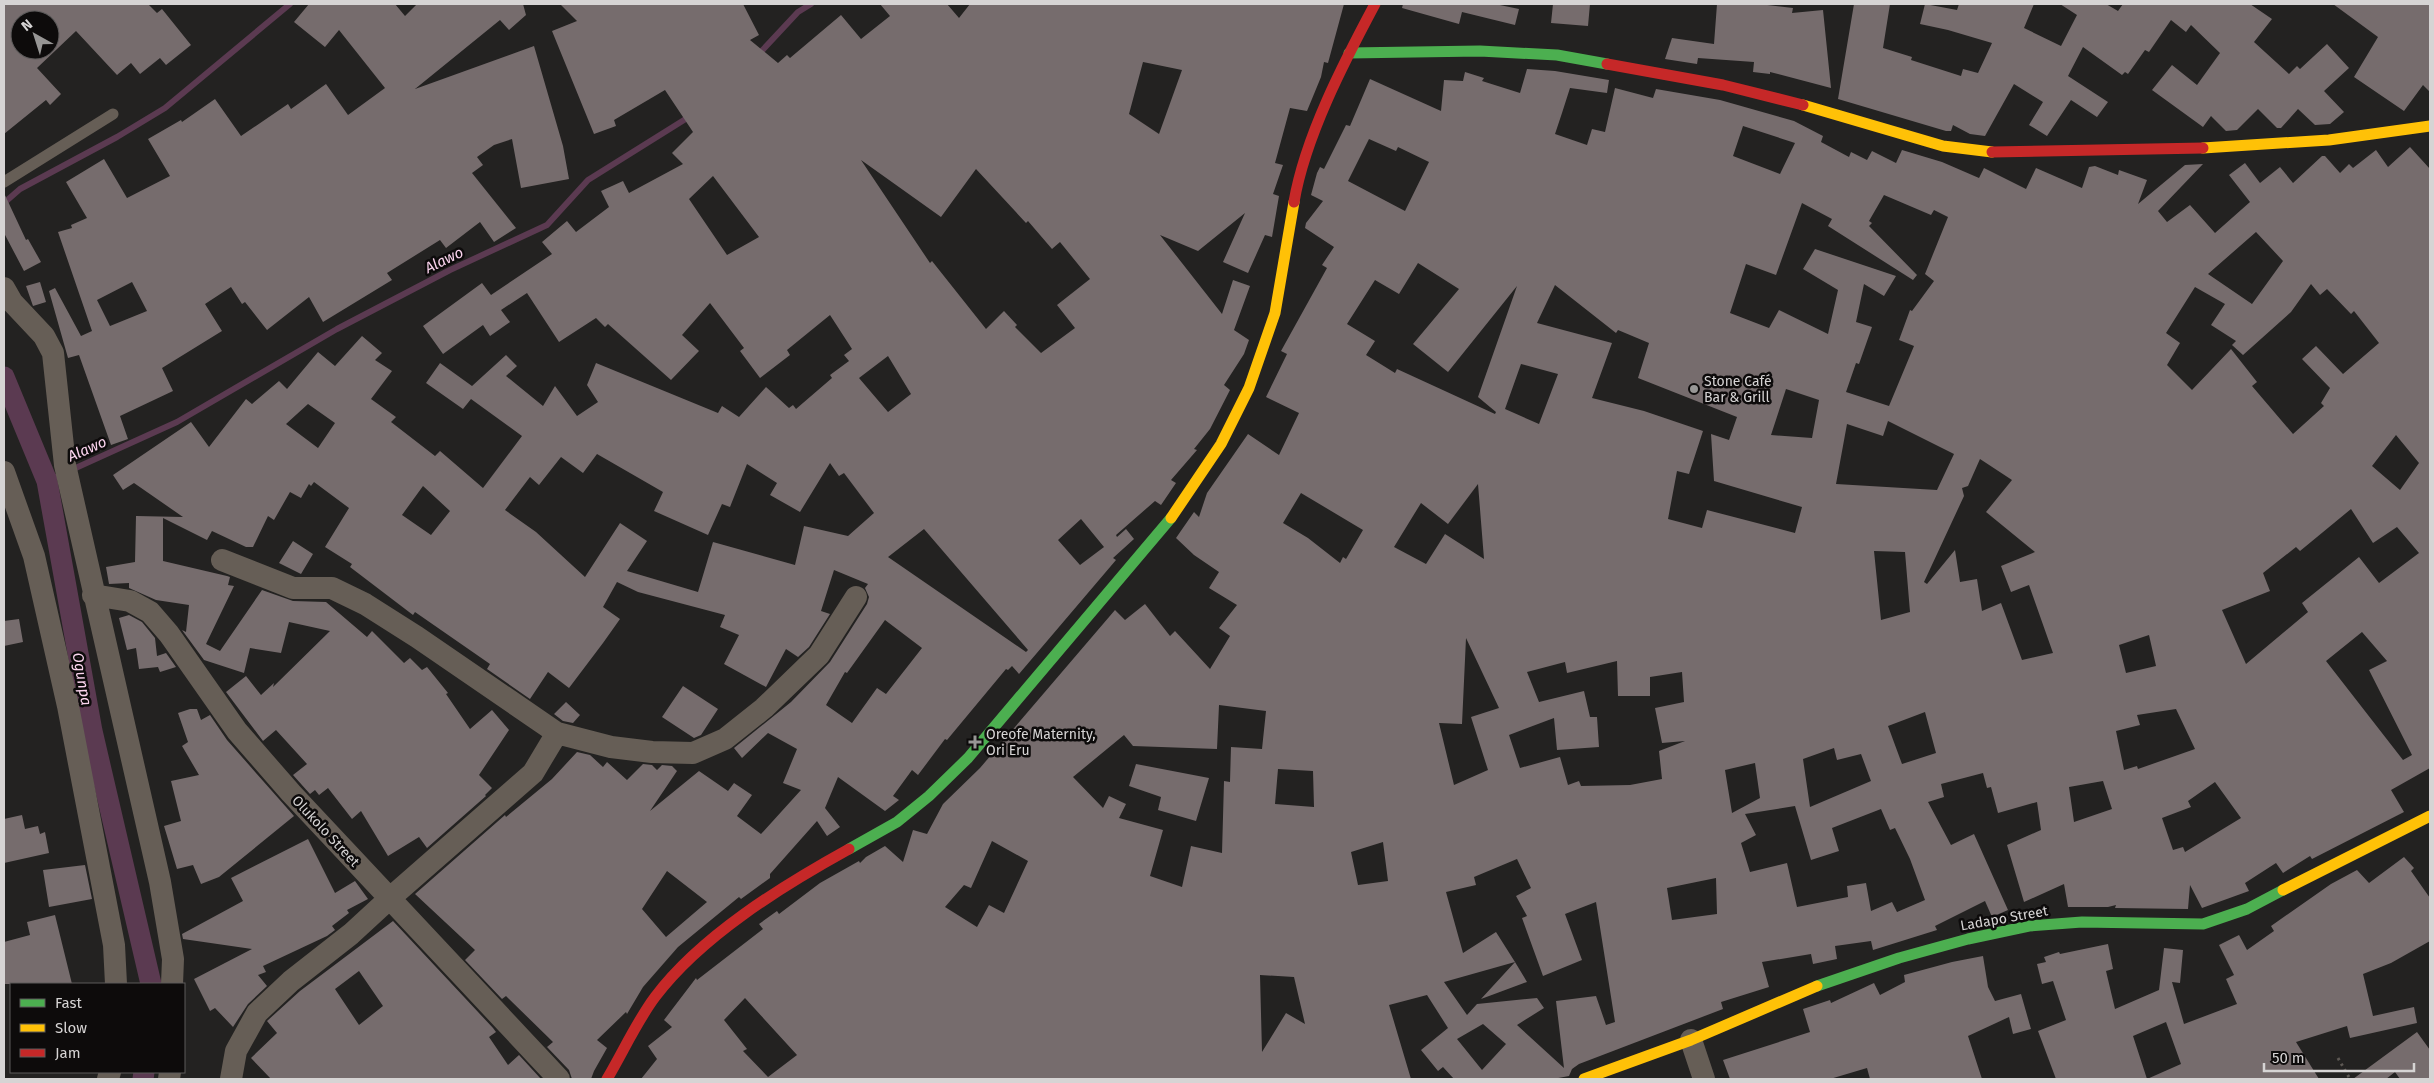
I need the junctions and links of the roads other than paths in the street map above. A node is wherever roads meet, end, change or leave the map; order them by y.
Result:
1 (1375, 4) edge
2 (1349, 53) junction
3 (113, 114) dead end
4 (2430, 126) edge
5 (4, 182) edge
6 (4, 288) edge
7 (4, 472) edge
8 (13, 527) edge
9 (222, 560) dead end
10 (93, 595) junction
11 (856, 597) dead end
12 (557, 733) junction
13 (2430, 816) edge
14 (389, 898) junction
15 (116, 983) edge
16 (172, 983) edge
17 (1691, 1040) junction
18 (232, 1079) edge
19 (559, 1079) edge
20 (607, 1079) edge
21 (1584, 1079) edge
22 (1704, 1079) edge

1 - 2 street
2 - 4 street
2 - 20 street
3 - 5 lane
6 - 10 street
7 - 8 street
8 - 15 street
9 - 12 street
10 - 14 street, Olukolo Street
10 - 16 street
11 - 12 street
12 - 14 street
13 - 17 street, Ladapo Street
14 - 18 street
14 - 19 street, Olukolo Street
17 - 21 street, Ladapo Street
17 - 22 street

